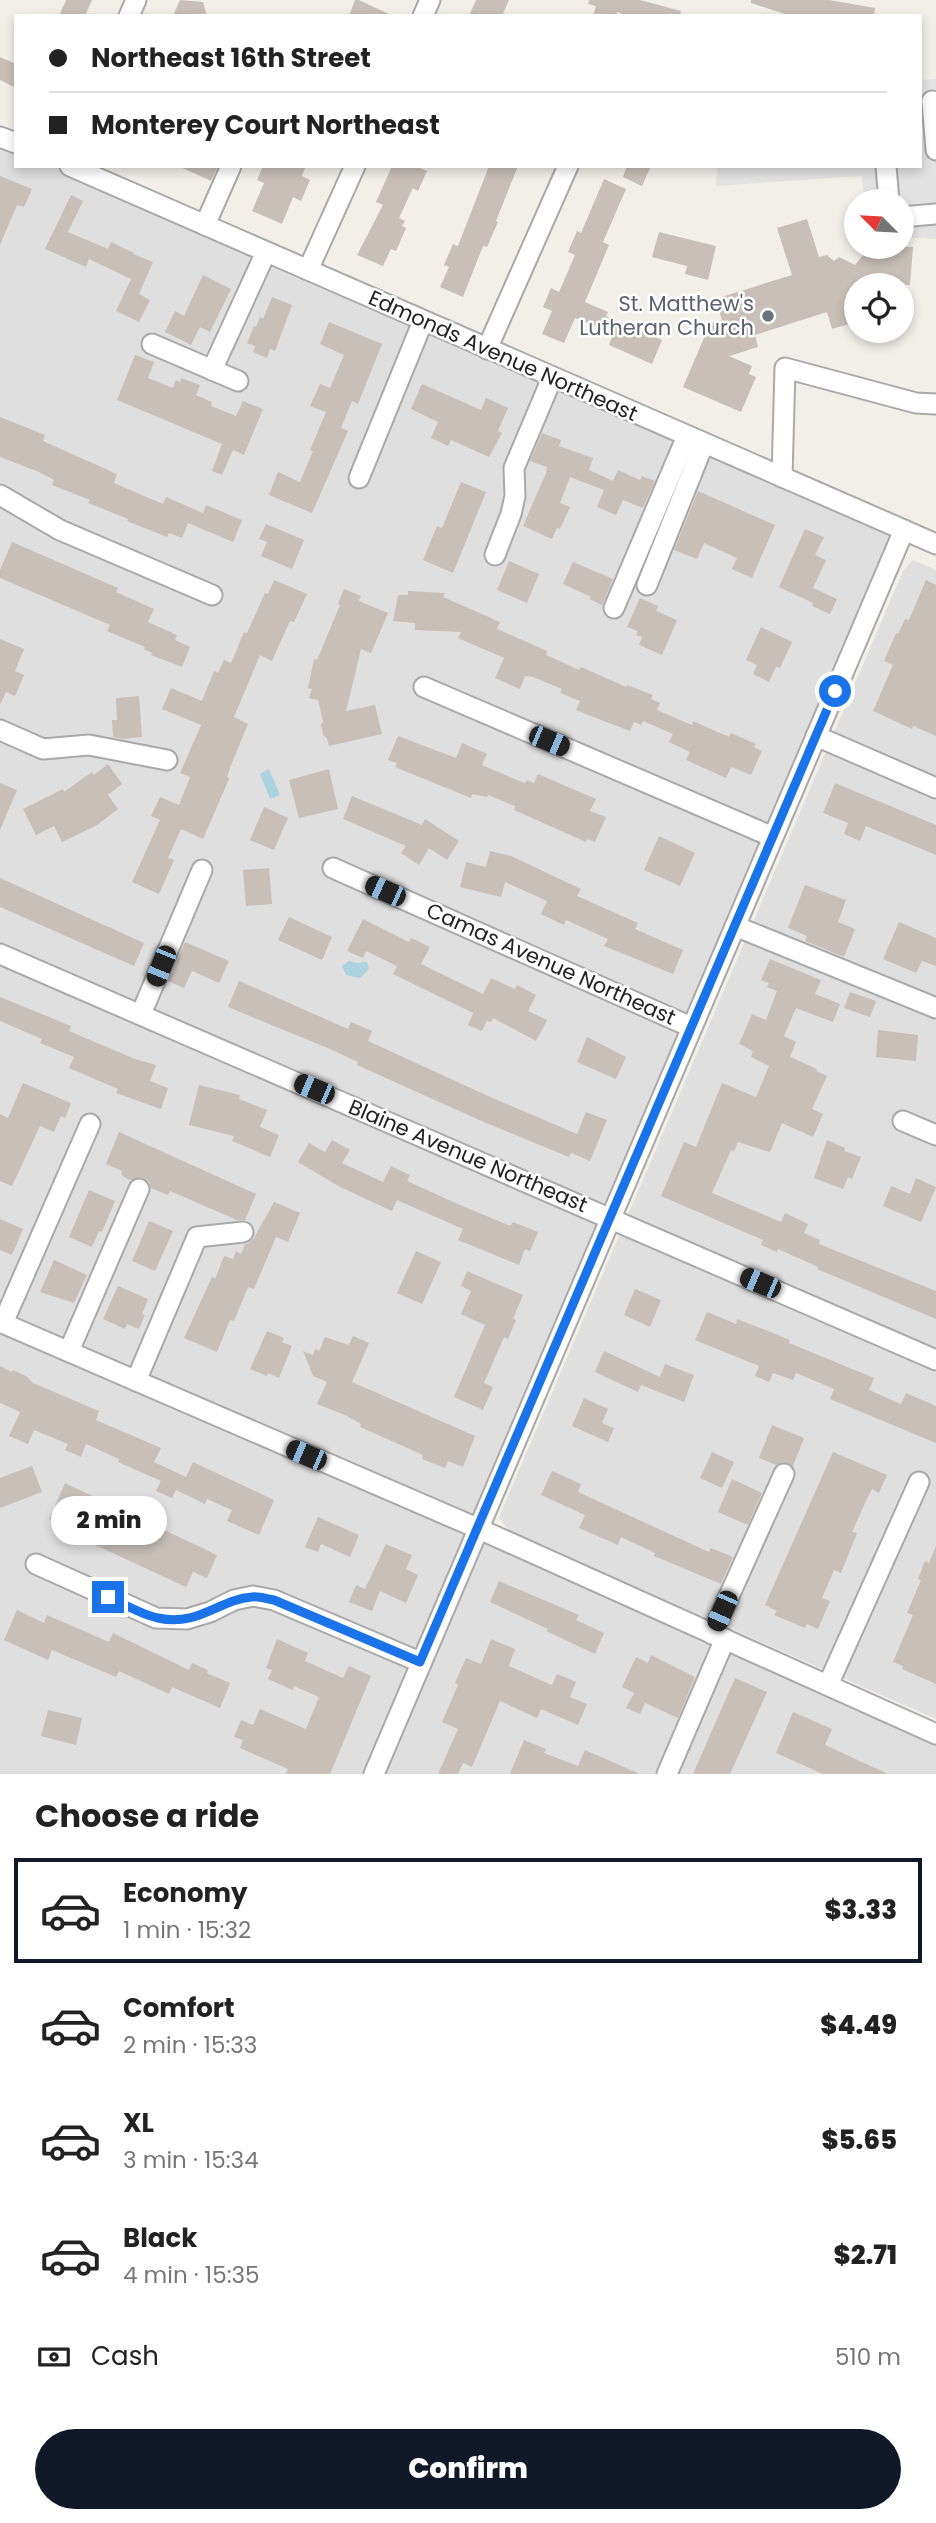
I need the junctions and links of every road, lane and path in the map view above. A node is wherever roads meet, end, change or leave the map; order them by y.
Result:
1 (929, 101) edge
2 (936, 151) edge
3 (75, 168) edge
4 (230, 168) edge
5 (354, 168) edge
6 (567, 168) edge
7 (886, 168) edge
8 (888, 189) edge
9 (936, 214) edge
10 (914, 216) edge
11 (205, 225) junction
12 (266, 252) junction
13 (307, 270) junction
14 (423, 321) junction
15 (152, 344) dead end
16 (487, 349) junction
17 (212, 370) junction
18 (552, 378) junction
19 (238, 381) dead end
20 (936, 404) edge
21 (696, 440) junction
22 (782, 477) junction
23 (359, 478) dead end
24 (0, 495) edge
25 (904, 530) junction
26 (936, 544) edge
27 (495, 555) dead end
28 (647, 585) dead end
29 (212, 595) dead end
30 (614, 608) dead end
31 (424, 687) dead end
32 (0, 730) edge
33 (816, 736) junction
34 (167, 760) dead end
35 (936, 788) edge
36 (773, 837) junction
37 (334, 868) dead end
38 (202, 870) dead end
39 (735, 926) junction
40 (0, 954) edge
41 (936, 1008) edge
42 (141, 1014) junction
43 (691, 1027) junction
44 (903, 1121) dead end
45 (90, 1124) dead end
46 (936, 1135) edge
47 (139, 1189) dead end
48 (610, 1218) junction
49 (243, 1231) dead end
50 (1, 1322) edge
51 (69, 1351) junction
52 (936, 1360) edge
53 (136, 1381) junction
54 (784, 1474) dead end
55 (919, 1482) dead end
56 (477, 1528) junction
57 (36, 1564) dead end
58 (719, 1636) junction
59 (420, 1662) junction
60 (828, 1685) junction
61 (936, 1734) edge
62 (374, 1774) edge
63 (667, 1774) edge

1 - 2 street
3 - 11 street, Edmonds Avenue Northeast
4 - 11 street
5 - 13 street
6 - 16 street
7 - 8 street
9 - 10 street
11 - 12 street, Edmonds Avenue Northeast
12 - 13 street, Edmonds Avenue Northeast
12 - 17 street
13 - 14 street, Edmonds Avenue Northeast
14 - 16 street, Edmonds Avenue Northeast
14 - 23 street
15 - 17 street
16 - 18 street, Edmonds Avenue Northeast
17 - 19 street
18 - 21 street, Edmonds Avenue Northeast
18 - 27 street
20 - 22 street
21 - 22 street, Edmonds Avenue Northeast
21 - 28 street
21 - 30 street
22 - 25 street, Edmonds Avenue Northeast
24 - 29 street
25 - 26 street, Edmonds Avenue Northeast
25 - 33 street
31 - 36 street
32 - 34 street
33 - 35 street
33 - 36 street
36 - 39 street
37 - 43 street, Camas Avenue Northeast
38 - 42 street
39 - 41 street
39 - 43 street
40 - 42 street, Blaine Avenue Northeast
42 - 48 street, Blaine Avenue Northeast
43 - 48 street
44 - 46 street
45 - 50 street
47 - 51 street
48 - 52 street, Blaine Avenue Northeast
48 - 56 street
49 - 53 street
50 - 51 street
51 - 53 street
53 - 56 street
54 - 58 street
55 - 60 street
56 - 58 street
56 - 59 street
57 - 59 street
58 - 60 street
58 - 63 street
59 - 62 street
60 - 61 street

